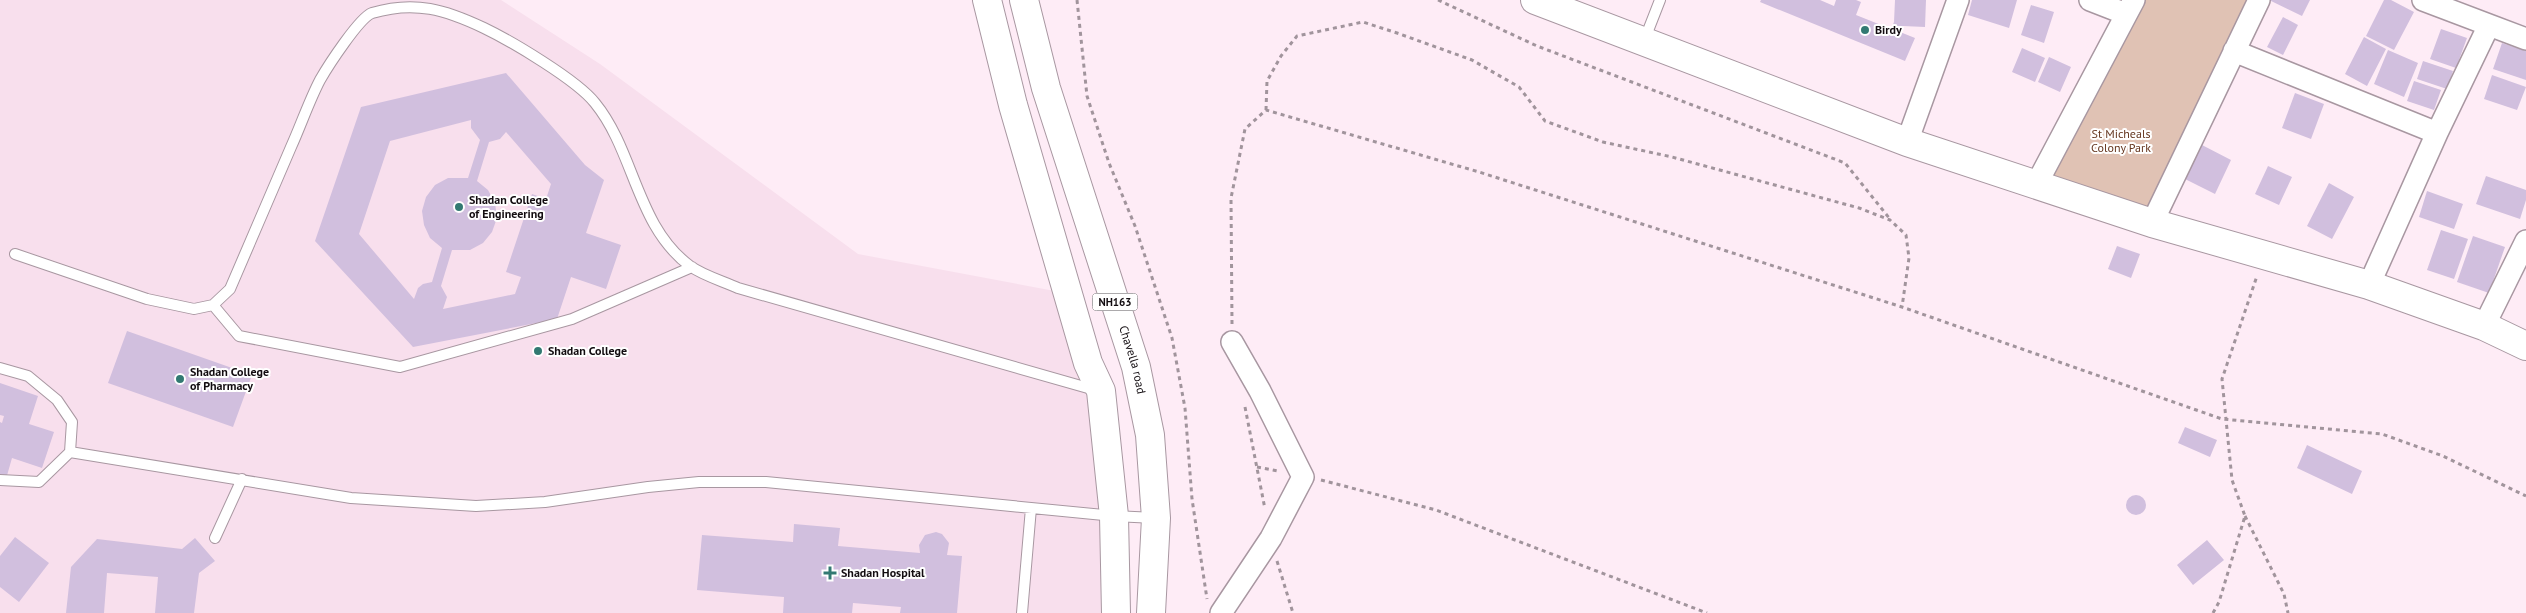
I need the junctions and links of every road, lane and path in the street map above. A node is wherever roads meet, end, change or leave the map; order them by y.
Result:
1 (986, 0) edge
2 (1024, 0) edge
3 (1077, 0) edge
4 (1438, 0) edge
5 (1535, 0) edge
6 (1660, 0) edge
7 (1958, 0) edge
8 (2090, 0) edge
9 (2259, 0) edge
10 (2423, 0) edge
11 (1570, 7) edge
12 (2130, 7) edge
13 (2489, 26) junction
14 (2526, 40) edge
15 (1644, 42) junction
16 (2234, 51) junction
17 (1266, 110) junction
18 (2437, 133) junction
19 (1907, 142) junction
20 (2036, 185) junction
21 (1890, 220) junction
22 (2152, 223) junction
23 (2526, 241) edge
24 (15, 254) dead end
25 (2265, 256) junction
26 (692, 267) junction
27 (2369, 285) junction
28 (213, 305) junction
29 (1902, 307) junction
30 (2484, 326) junction
31 (1232, 342) joint
32 (2526, 346) edge
33 (0, 368) edge
34 (1101, 391) junction
35 (1243, 400) dead end
36 (2226, 419) junction
37 (70, 452) junction
38 (1257, 467) junction
39 (1304, 477) junction
40 (242, 479) junction
41 (0, 480) edge
42 (2526, 496) edge
43 (1031, 508) junction
44 (1114, 516) junction
45 (2246, 516) junction
46 (1156, 518) junction
47 (215, 538) dead end
48 (1271, 538) junction
49 (1214, 608) edge
50 (1022, 613) edge
51 (1116, 613) edge
52 (1151, 613) edge
53 (1293, 613) edge
54 (1707, 613) edge
55 (2212, 613) edge
56 (2288, 613) edge

1 - 34 main road
2 - 46 main road, Chavella road / NH163
3 - 49 path
4 - 21 path
5 - 11 main road
6 - 15 lane
7 - 19 street
8 - 12 street
9 - 16 street
10 - 13 street
11 - 15 main road
12 - 20 street
13 - 14 street
13 - 18 street
15 - 19 main road
16 - 18 street
16 - 22 street
17 - 21 path
17 - 29 path
17 - 31 path
18 - 27 street
19 - 20 main road
20 - 22 main road
21 - 29 path
22 - 25 main road
23 - 30 street
24 - 28 lane
25 - 27 main road
25 - 36 path
26 - 28 lane
26 - 28 lane
26 - 34 lane
27 - 30 main road
29 - 36 path
30 - 32 main road
31 - 39 street
33 - 37 lane
34 - 44 main road
35 - 38 path
36 - 42 path
36 - 45 path
37 - 40 lane
37 - 41 lane
38 - 39 path
38 - 48 path
39 - 48 street
39 - 54 path
40 - 43 lane
40 - 47 lane
43 - 44 lane
43 - 50 lane
44 - 46 lane
44 - 51 main road
45 - 55 path
45 - 56 path
46 - 52 main road, Chavella road / NH163
48 - 49 street
48 - 53 path

